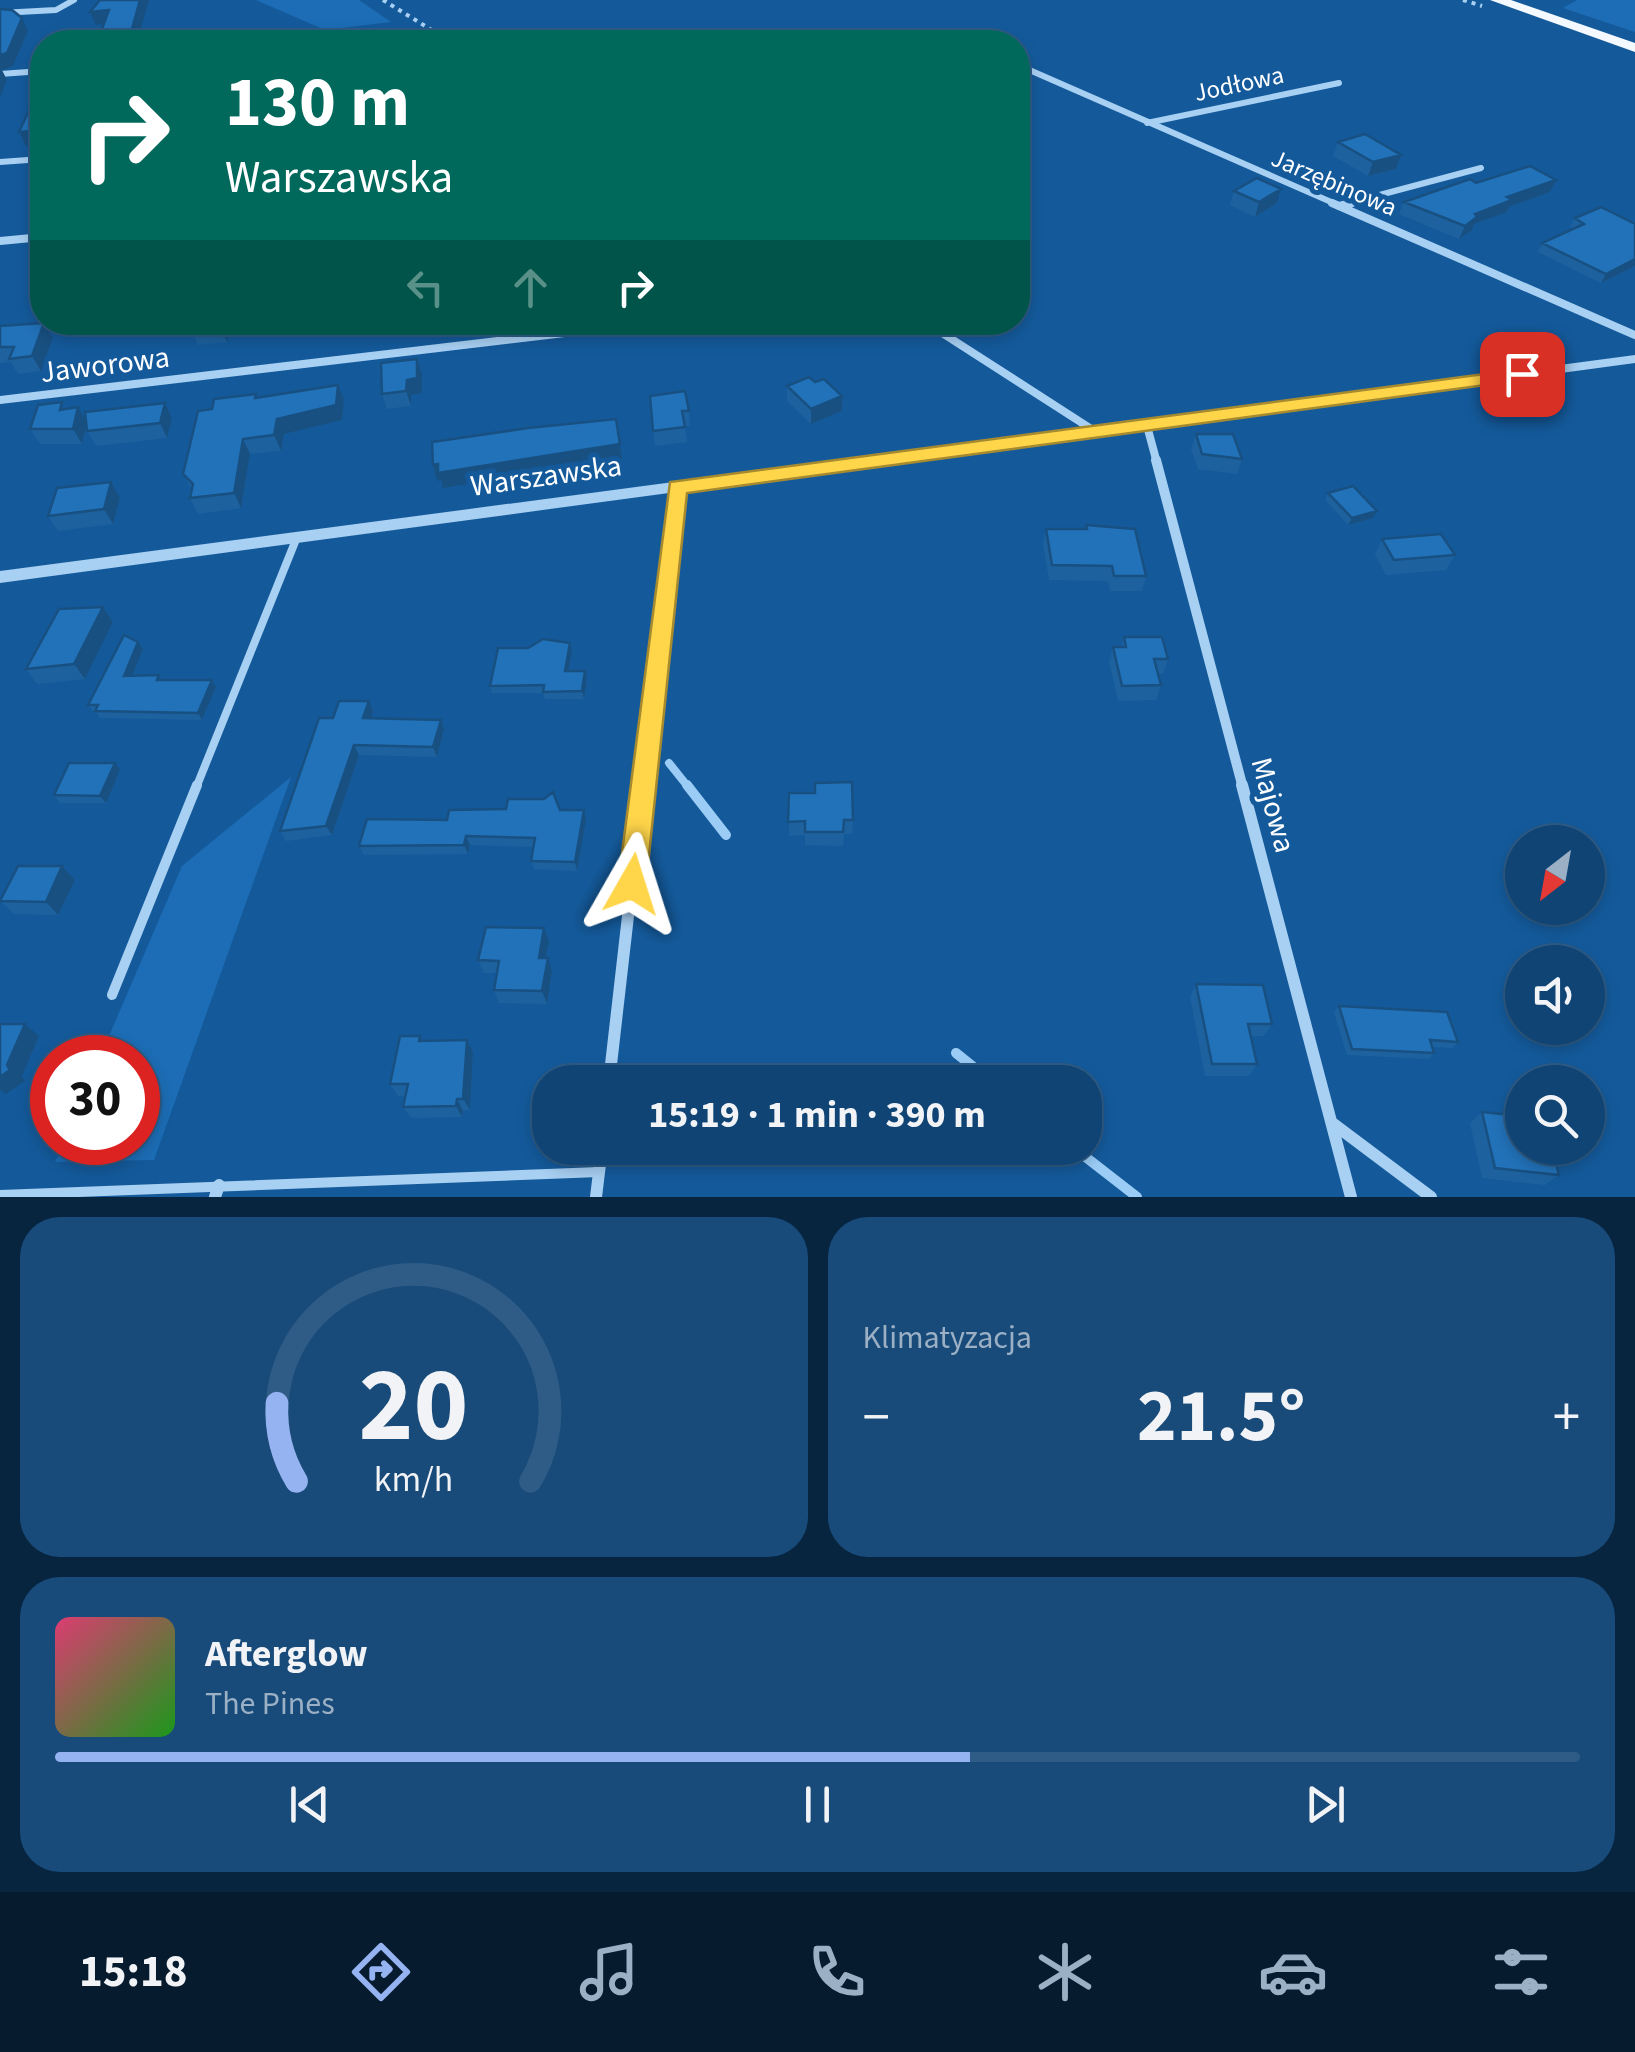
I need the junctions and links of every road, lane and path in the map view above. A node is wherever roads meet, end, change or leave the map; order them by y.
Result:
1 (74, 0) edge
2 (382, 0) edge
3 (1497, 0) edge
4 (0, 13) edge
5 (431, 30) edge
6 (1635, 48) edge
7 (1030, 70) edge
8 (30, 72) edge
9 (0, 74) edge
10 (1339, 83) dead end
11 (1146, 123) junction
12 (30, 160) edge
13 (0, 162) edge
14 (1480, 168) dead end
15 (1338, 206) junction
16 (30, 238) edge
17 (0, 241) edge
18 (1635, 334) edge
19 (540, 335) edge
20 (945, 335) edge
21 (1635, 359) edge
22 (0, 400) edge
23 (1147, 426) junction
24 (1096, 432) junction
25 (677, 487) junction
26 (297, 537) junction
27 (0, 577) edge
28 (112, 995) dead end
29 (611, 1065) edge
30 (1330, 1121) junction
31 (600, 1165) edge
32 (599, 1172) junction
33 (217, 1191) edge
34 (0, 1195) edge
35 (596, 1197) edge
36 (1351, 1197) edge
37 (1431, 1197) edge

1 - 4 street
2 - 5 path
3 - 6 main road
7 - 11 street, Jarzębinowa
8 - 9 street
10 - 11 street, Jodłowa
11 - 15 street, Jarzębinowa
12 - 13 street
14 - 15 street
15 - 18 street, Jarzębinowa
16 - 17 street
19 - 22 street, Jaworowa
20 - 24 street
21 - 23 street, Warszawska
23 - 24 street, Warszawska
23 - 30 street, Majowa
24 - 25 street, Warszawska
25 - 26 street, Warszawska
25 - 29 street
26 - 27 street, Warszawska
26 - 28 lane
30 - 36 street, Majowa
30 - 37 street
31 - 32 street
32 - 33 lane
32 - 35 street
33 - 34 lane

